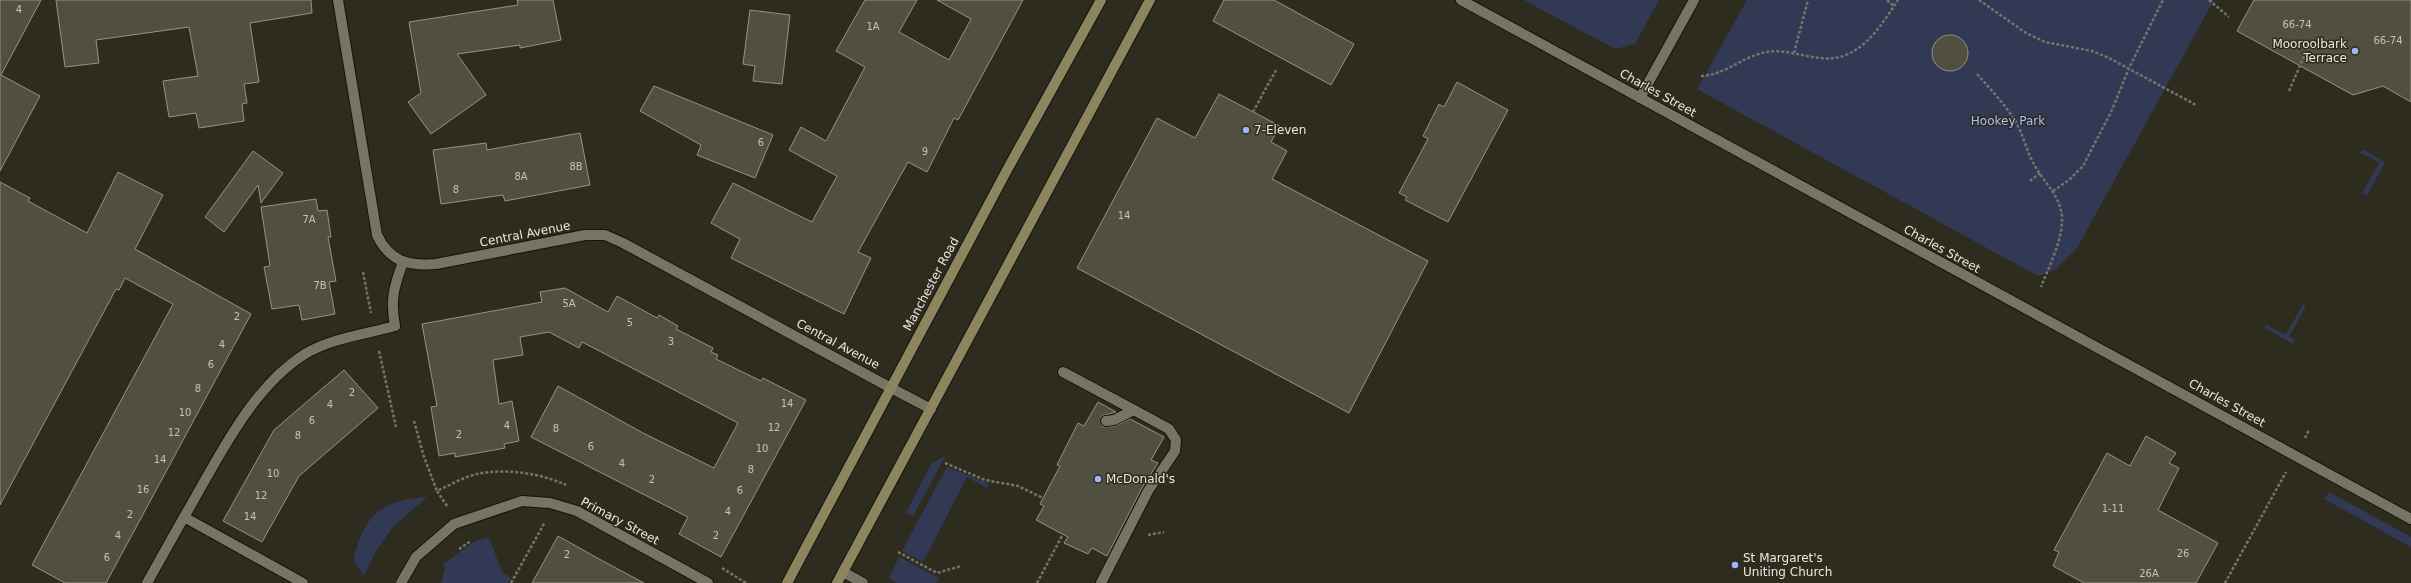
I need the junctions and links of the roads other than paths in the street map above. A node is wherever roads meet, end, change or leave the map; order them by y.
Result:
1 (338, 0) edge
2 (1101, 0) edge
3 (1150, 0) edge
4 (1461, 0) edge
5 (1694, 0) edge
6 (1640, 98) junction
7 (403, 262) junction
8 (1063, 372) dead end
9 (891, 388) junction
10 (930, 409) junction
11 (1134, 410) junction
12 (1106, 421) dead end
13 (184, 517) junction
14 (2411, 519) edge
15 (843, 572) junction
16 (147, 583) edge
17 (303, 583) edge
18 (401, 583) edge
19 (708, 583) edge
20 (787, 583) edge
21 (837, 583) edge
22 (863, 583) edge
23 (1101, 583) edge

1 - 7 street, Central Avenue
2 - 9 main road, Manchester Road
3 - 10 main road
4 - 6 street, Charles Street
5 - 6 street
6 - 14 street, Charles Street
7 - 9 street, Central Avenue
7 - 13 street
8 - 11 street
9 - 10 street, Central Avenue
9 - 20 main road, Manchester Road
10 - 15 main road
11 - 12 street
11 - 23 street
13 - 16 street
13 - 17 street
15 - 21 main road
15 - 22 street
18 - 19 street, Primary Street

